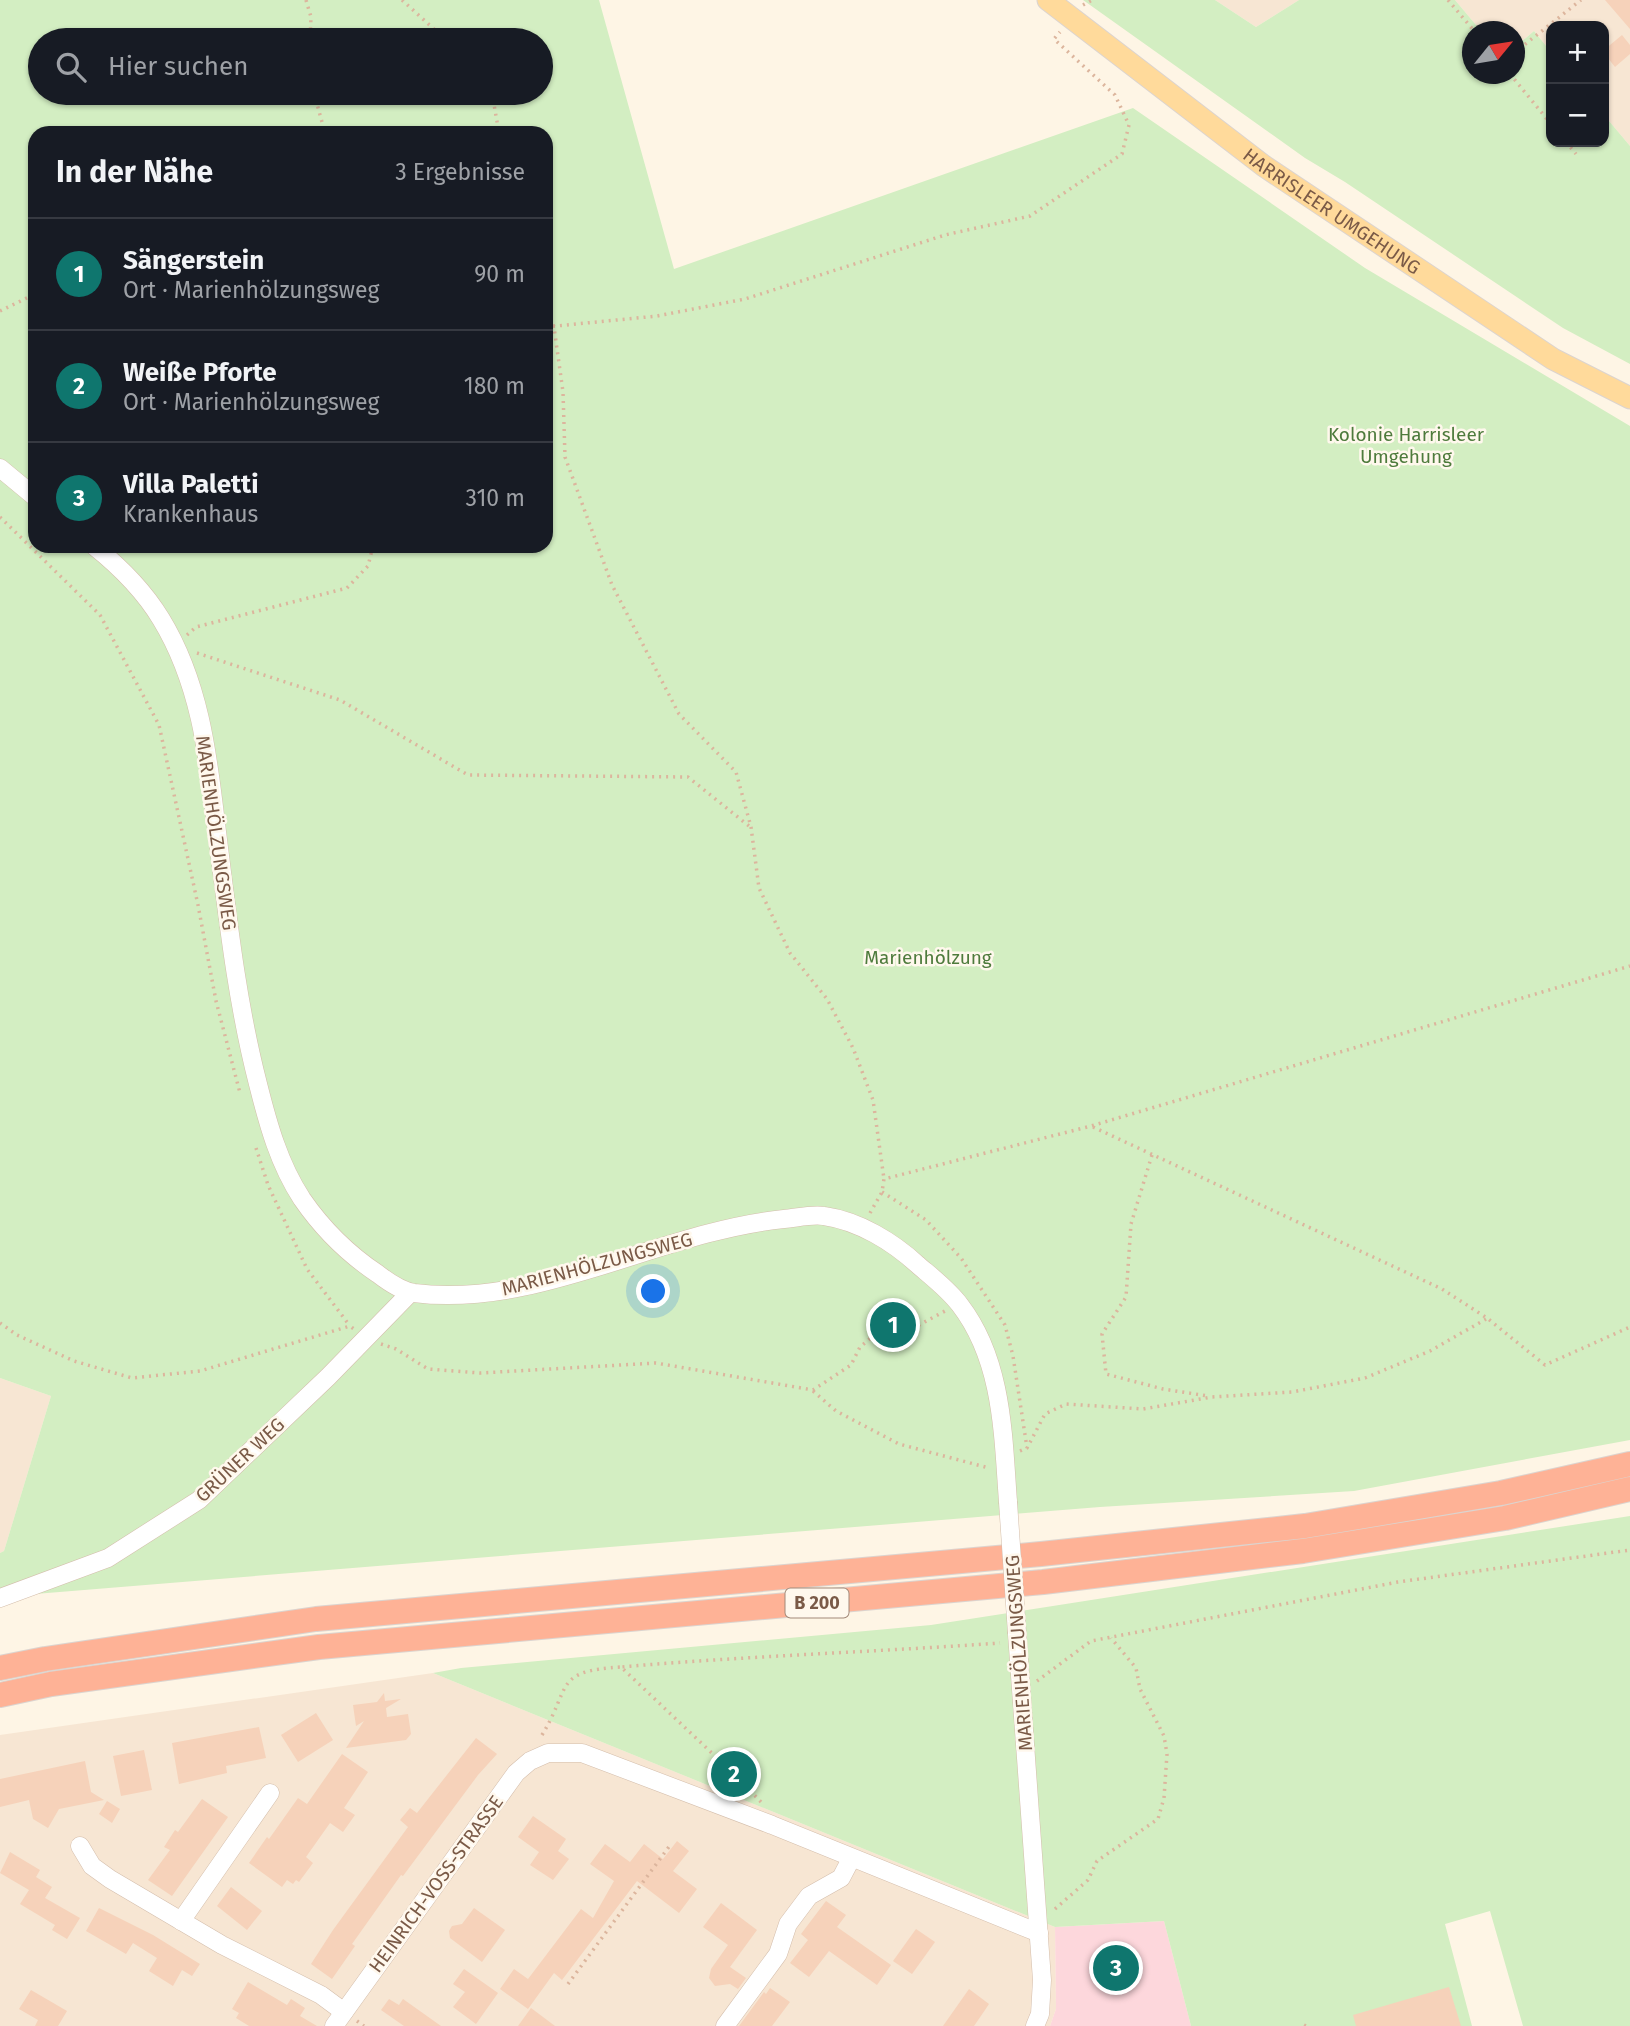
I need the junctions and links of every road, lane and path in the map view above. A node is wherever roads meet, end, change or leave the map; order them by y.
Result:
1 (306, 0) edge
2 (402, 0) edge
3 (1048, 0) edge
4 (1448, 0) edge
5 (1581, 0) edge
6 (1072, 17) junction
7 (1466, 21) edge
8 (311, 28) edge
9 (433, 28) edge
10 (1525, 44) edge
11 (1518, 84) edge
12 (317, 105) edge
13 (494, 105) edge
14 (1546, 118) edge
15 (323, 126) edge
16 (498, 126) edge
17 (1570, 147) edge
18 (1576, 154) dead end
19 (28, 297) edge
20 (0, 311) edge
21 (554, 327) joint
22 (1630, 398) edge
23 (0, 468) edge
24 (28, 491) edge
25 (0, 517) edge
26 (28, 544) edge
27 (37, 553) edge
28 (101, 553) edge
29 (371, 553) edge
30 (175, 646) junction
31 (751, 827) junction
32 (1630, 966) edge
33 (240, 1093) dead end
34 (1091, 1126) junction
35 (256, 1146) dead end
36 (1152, 1155) junction
37 (884, 1179) junction
38 (861, 1227) junction
39 (410, 1293) junction
40 (959, 1303) junction
41 (1487, 1318) junction
42 (0, 1322) edge
43 (351, 1326) junction
44 (1630, 1326) edge
45 (878, 1332) junction
46 (905, 1333) junction
47 (366, 1339) junction
48 (813, 1390) junction
49 (1212, 1397) junction
50 (1005, 1463) junction
51 (1630, 1464) edge
52 (1630, 1489) edge
53 (1630, 1550) edge
54 (0, 1598) edge
55 (1018, 1637) junction
56 (1110, 1637) junction
57 (621, 1667) junction
58 (0, 1668) edge
59 (1021, 1693) junction
60 (0, 1695) edge
61 (542, 1735) dead end
62 (270, 1793) dead end
63 (772, 1825) junction
64 (671, 1844) dead end
65 (80, 1846) dead end
66 (851, 1859) junction
67 (1055, 1909) dead end
68 (181, 1921) junction
69 (1039, 1933) junction
70 (568, 1984) dead end
71 (339, 2019) edge
72 (725, 2026) edge
73 (1035, 2026) edge

1 - 8 path
2 - 9 path
3 - 6 main road, HARRISLEER UMGEHUNG
4 - 7 path
5 - 10 path
6 - 21 path
6 - 22 main road, HARRISLEER UMGEHUNG
11 - 14 path
12 - 15 path
13 - 16 path
17 - 18 path
19 - 20 path
21 - 31 path
23 - 24 street
25 - 26 path
27 - 33 path
28 - 30 street, MARIENHÖLZUNGSWEG
29 - 30 path
30 - 31 path
30 - 39 street, MARIENHÖLZUNGSWEG
31 - 37 path
32 - 34 path
34 - 36 path
34 - 37 path
35 - 43 path
36 - 41 path
36 - 49 path
37 - 38 path
38 - 39 street, MARIENHÖLZUNGSWEG
38 - 40 street, MARIENHÖLZUNGSWEG
39 - 47 street, GRÜNER WEG
40 - 46 path
40 - 50 street, MARIENHÖLZUNGSWEG
41 - 44 path
41 - 49 path
42 - 43 path
43 - 47 path
45 - 46 path
45 - 46 path
45 - 48 path
47 - 48 path
47 - 54 street, GRÜNER WEG
48 - 50 path
49 - 50 path
50 - 55 street, MARIENHÖLZUNGSWEG, bridge
51 - 58 highway, B 200
52 - 60 highway, B 200
53 - 56 path
55 - 57 path
55 - 59 street, MARIENHÖLZUNGSWEG
56 - 59 path
56 - 67 path
57 - 61 path
57 - 63 path
59 - 69 street, MARIENHÖLZUNGSWEG
62 - 68 street
63 - 66 street
63 - 71 street, HEINRICH-VOSS-STRASSE
64 - 70 path
65 - 68 street
66 - 69 street
66 - 72 street
68 - 71 street
69 - 73 street, MARIENHÖLZUNGSWEG

